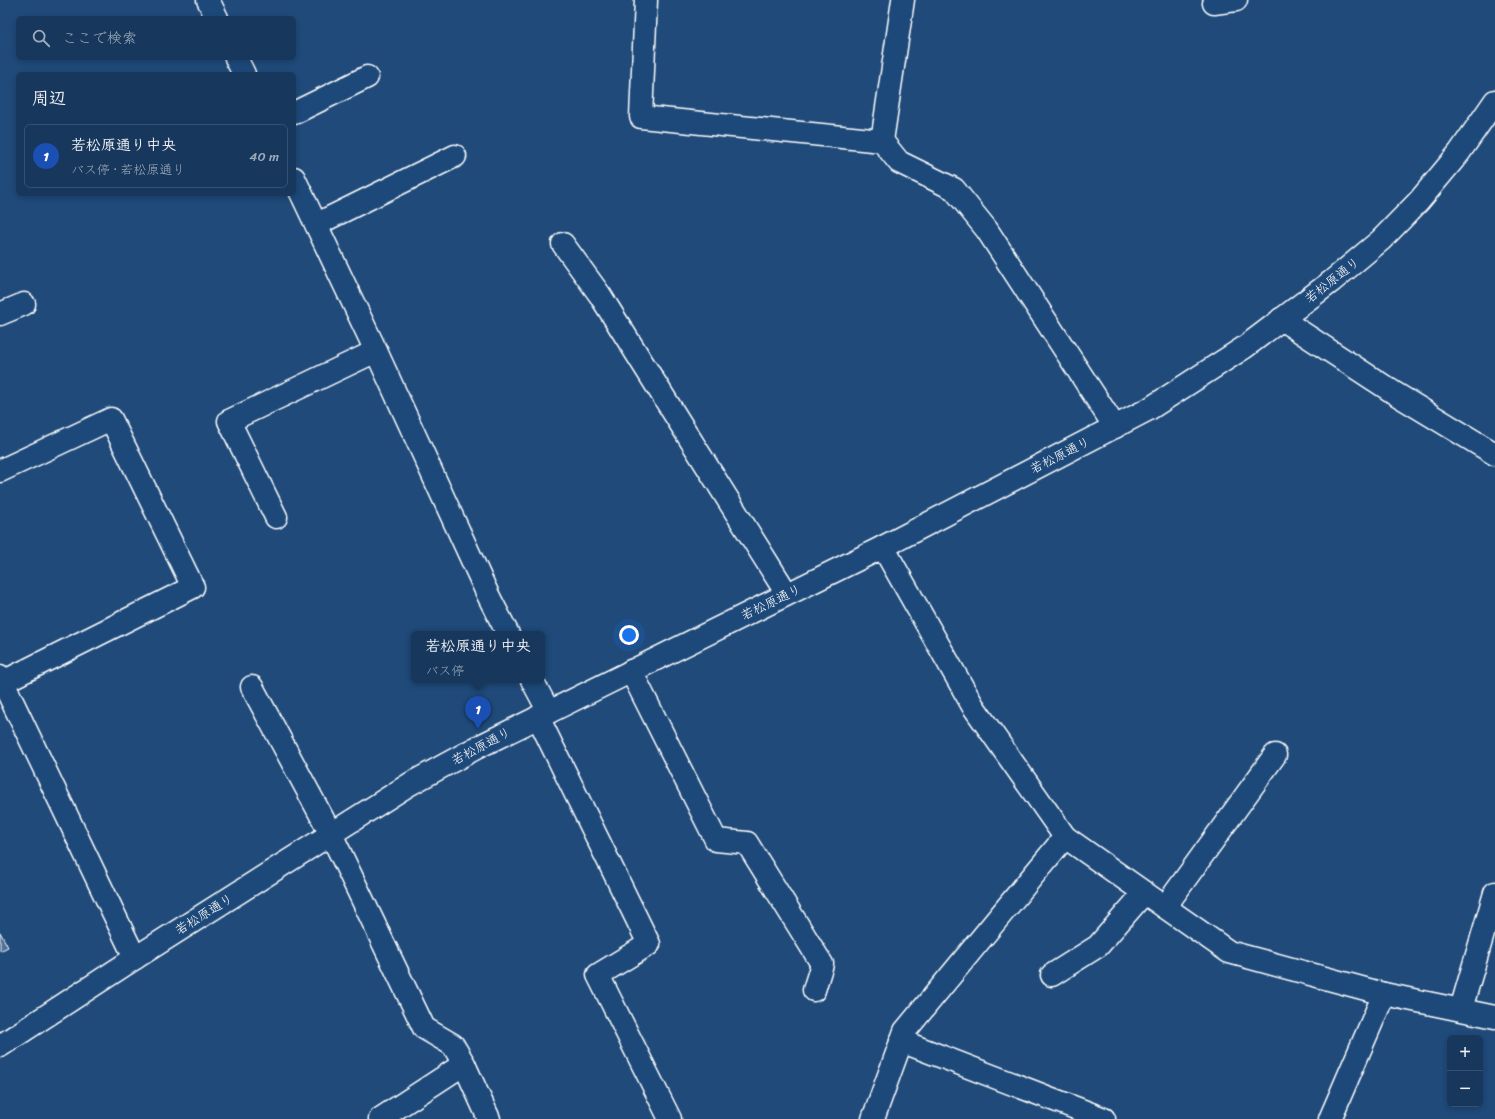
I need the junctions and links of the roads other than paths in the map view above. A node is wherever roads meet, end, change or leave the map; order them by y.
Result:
1 (208, 0) edge
2 (646, 0) edge
3 (903, 0) edge
4 (1236, 0) edge
5 (1214, 3) dead end
6 (216, 16) edge
7 (237, 60) edge
8 (243, 72) edge
9 (367, 78) dead end
10 (1495, 101) edge
11 (296, 112) edge
12 (882, 141) junction
13 (455, 156) dead end
14 (296, 182) edge
15 (317, 224) junction
16 (563, 244) dead end
17 (24, 304) dead end
18 (0, 314) edge
19 (1281, 319) junction
20 (376, 351) junction
21 (1115, 427) junction
22 (1495, 454) edge
23 (0, 471) edge
24 (276, 518) dead end
25 (883, 547) junction
26 (787, 594) junction
27 (506, 631) edge
28 (631, 672) junction
29 (2, 679) edge
30 (533, 683) edge
31 (252, 687) dead end
32 (543, 715) junction
33 (1275, 754) dead end
34 (331, 834) junction
35 (1065, 837) junction
36 (1144, 893) junction
37 (1495, 893) edge
38 (1165, 907) junction
39 (135, 958) junction
40 (1052, 974) dead end
41 (814, 990) dead end
42 (1384, 994) junction
43 (1461, 1010) junction
44 (1495, 1017) edge
45 (902, 1041) junction
46 (0, 1046) edge
47 (464, 1064) junction
48 (380, 1119) edge
49 (489, 1119) edge
50 (670, 1119) edge
51 (873, 1119) edge
52 (1104, 1119) edge
53 (1330, 1119) edge

1 - 6 street
2 - 12 street
3 - 12 street
4 - 5 street
7 - 8 street
9 - 11 street
10 - 19 street, 若松原通り
12 - 21 street
13 - 15 street
14 - 15 street
15 - 20 street
16 - 26 street
17 - 18 street
19 - 21 street, 若松原通り
19 - 22 street
20 - 24 street
20 - 27 street
21 - 25 street, 若松原通り
23 - 29 street
25 - 26 street, 若松原通り
25 - 35 street
26 - 28 street, 若松原通り
28 - 32 street, 若松原通り
28 - 41 street
29 - 39 street
30 - 32 street
31 - 34 street
32 - 34 street, 若松原通り
32 - 50 street
33 - 38 street
34 - 39 street, 若松原通り
34 - 47 street
35 - 36 street
35 - 45 street
36 - 38 street
36 - 40 street
37 - 43 street
38 - 42 street
39 - 46 street, 若松原通り
42 - 43 street
42 - 53 street
43 - 44 street
45 - 51 street
45 - 52 street
47 - 48 street
47 - 49 street

